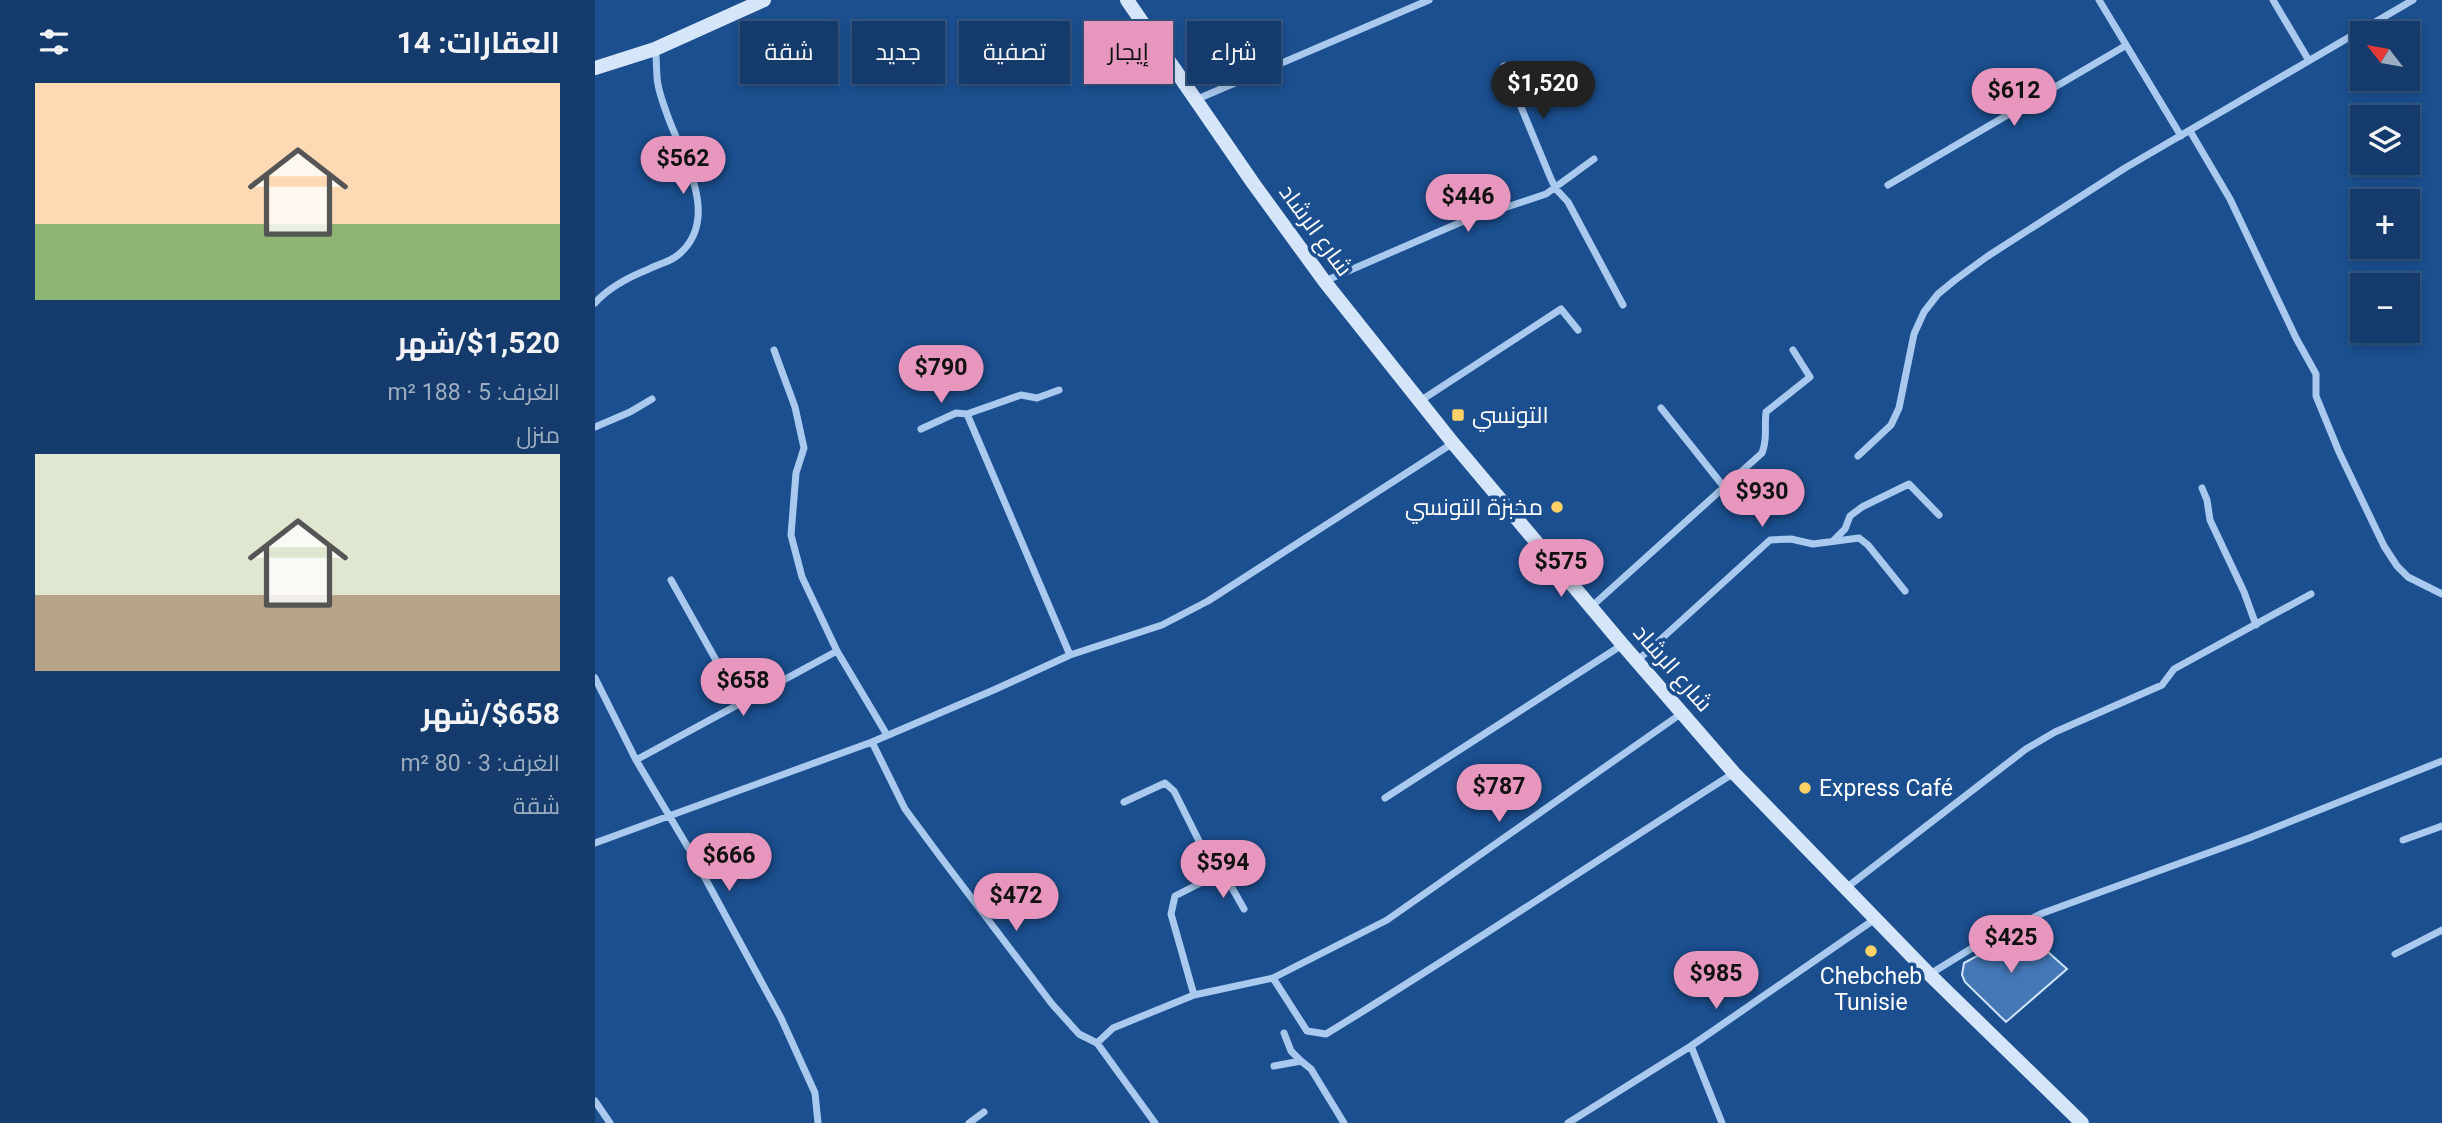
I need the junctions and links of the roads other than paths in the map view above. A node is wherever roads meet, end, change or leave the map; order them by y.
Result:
1 (765, 0) edge
2 (1127, 0) edge
3 (1429, 0) edge
4 (2099, 0) edge
5 (2273, 0) edge
6 (2413, 0) edge
7 (2125, 46) junction
8 (655, 49) junction
9 (2308, 59) junction
10 (1504, 66) dead end
11 (595, 68) edge
12 (1195, 100) junction
13 (2190, 131) junction
14 (2182, 136) junction
15 (1594, 159) dead end
16 (1888, 185) dead end
17 (1556, 189) junction
18 (1325, 282) junction
19 (595, 303) edge
20 (1623, 305) dead end
21 (1578, 330) dead end
22 (774, 350) dead end
23 (1793, 350) dead end
24 (1059, 390) dead end
25 (652, 399) dead end
26 (1419, 401) junction
27 (1661, 408) dead end
28 (967, 414) junction
29 (595, 427) edge
30 (921, 429) dead end
31 (1453, 443) junction
32 (1858, 456) dead end
33 (1724, 488) junction
34 (2202, 488) dead end
35 (1939, 515) dead end
36 (1830, 543) junction
37 (671, 580) dead end
38 (1905, 592) dead end
39 (2311, 594) dead end
40 (2442, 594) edge
41 (1591, 607) junction
42 (2256, 625) junction
43 (1622, 645) junction
44 (838, 650) junction
45 (1070, 654) junction
46 (1637, 661) junction
47 (595, 678) edge
48 (740, 703) junction
49 (1682, 713) junction
50 (887, 735) junction
51 (872, 742) junction
52 (636, 760) junction
53 (2442, 761) edge
54 (1734, 773) junction
55 (1385, 799) dead end
56 (1124, 802) dead end
57 (668, 815) junction
58 (2442, 826) edge
59 (2403, 840) dead end
60 (595, 843) edge
61 (1216, 875) junction
62 (1845, 888) junction
63 (1244, 909) dead end
64 (1876, 918) junction
65 (2442, 930) edge
66 (2395, 954) dead end
67 (1930, 975) junction
68 (1273, 978) junction
69 (1194, 995) junction
70 (1284, 1033) dead end
71 (1097, 1043) junction
72 (1691, 1045) junction
73 (1301, 1061) junction
74 (1274, 1066) dead end
75 (595, 1101) edge
76 (984, 1112) dead end
77 (610, 1123) edge
78 (818, 1123) edge
79 (969, 1123) edge
80 (1155, 1123) edge
81 (1345, 1123) edge
82 (1568, 1123) edge
83 (1722, 1123) edge
84 (2082, 1123) edge

1 - 8 street
2 - 12 street, شارع الرشاد
3 - 12 street
4 - 7 street
5 - 9 street
6 - 9 street
7 - 14 street
7 - 16 street
8 - 11 street
8 - 19 street
9 - 13 street
10 - 17 street
12 - 18 street, شارع الرشاد
13 - 14 street
13 - 40 street
14 - 32 street
15 - 17 street
17 - 18 street
17 - 20 street
18 - 26 street, شارع الرشاد
21 - 26 street
22 - 44 street
23 - 33 street
24 - 28 street
25 - 29 street
26 - 31 street, شارع الرشاد
27 - 33 street
28 - 30 street
28 - 45 street
31 - 41 street, شارع الرشاد
31 - 45 street
33 - 41 street
34 - 42 street
35 - 36 street
36 - 38 street
36 - 46 street
37 - 48 street
39 - 42 street
41 - 43 street, شارع الرشاد
42 - 62 street
43 - 46 street, شارع الرشاد
43 - 55 street
44 - 48 street
44 - 50 street
45 - 50 street
46 - 49 street, شارع الرشاد
47 - 52 street
48 - 52 street
49 - 54 street, شارع الرشاد
49 - 68 street
50 - 51 street
51 - 57 street
51 - 71 street
52 - 57 street
53 - 67 street
54 - 62 street, شارع الرشاد
54 - 68 street
56 - 61 street
57 - 60 street
57 - 78 street
58 - 59 street
61 - 63 street
61 - 69 street
62 - 64 street, شارع الرشاد
64 - 67 street, شارع الرشاد
64 - 72 street
65 - 66 street
67 - 84 street, شارع الرشاد
68 - 69 street
69 - 71 street
70 - 73 street
71 - 80 street
72 - 82 street
72 - 83 street
73 - 74 street
73 - 81 street
75 - 77 street
76 - 79 street

